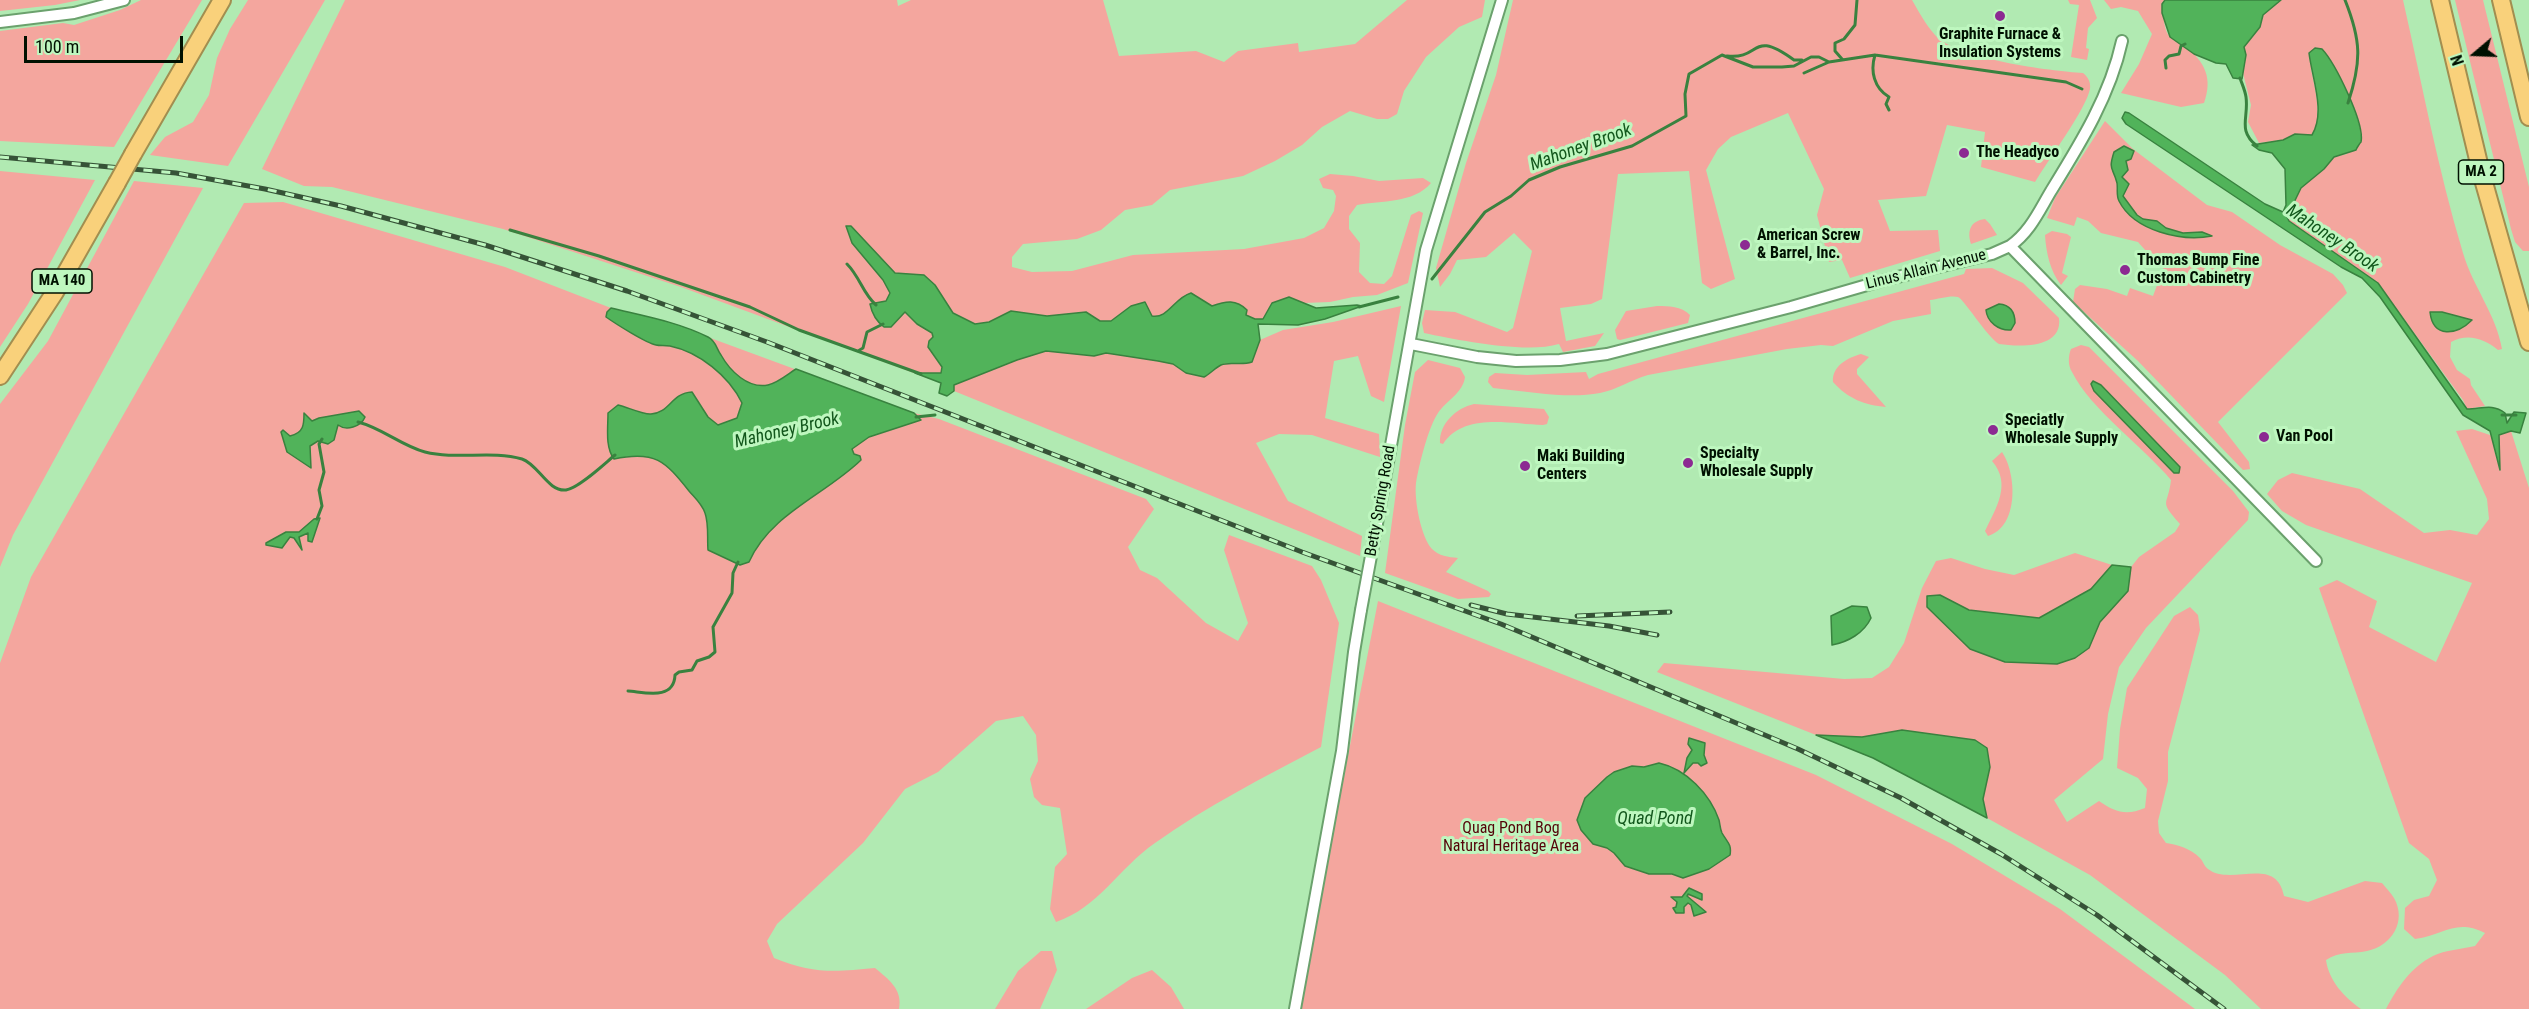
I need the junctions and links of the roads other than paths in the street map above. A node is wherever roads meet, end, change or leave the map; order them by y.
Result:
1 (124, 0) edge
2 (222, 0) edge
3 (1502, 0) edge
4 (2439, 0) edge
5 (2501, 0) edge
6 (0, 22) edge
7 (2122, 41) dead end
8 (2529, 117) edge
9 (2010, 246) junction
10 (2529, 342) edge
11 (1411, 344) junction
12 (0, 376) edge
13 (2316, 561) dead end
14 (1295, 1009) edge

1 - 6 street
2 - 12 highway, MA 140, bridge
3 - 11 street, Betty Spring Road
4 - 10 highway, MA 2
5 - 8 highway
7 - 9 street
9 - 11 street, Linus Allain Avenue
9 - 13 street
11 - 14 street, Betty Spring Road, bridge

